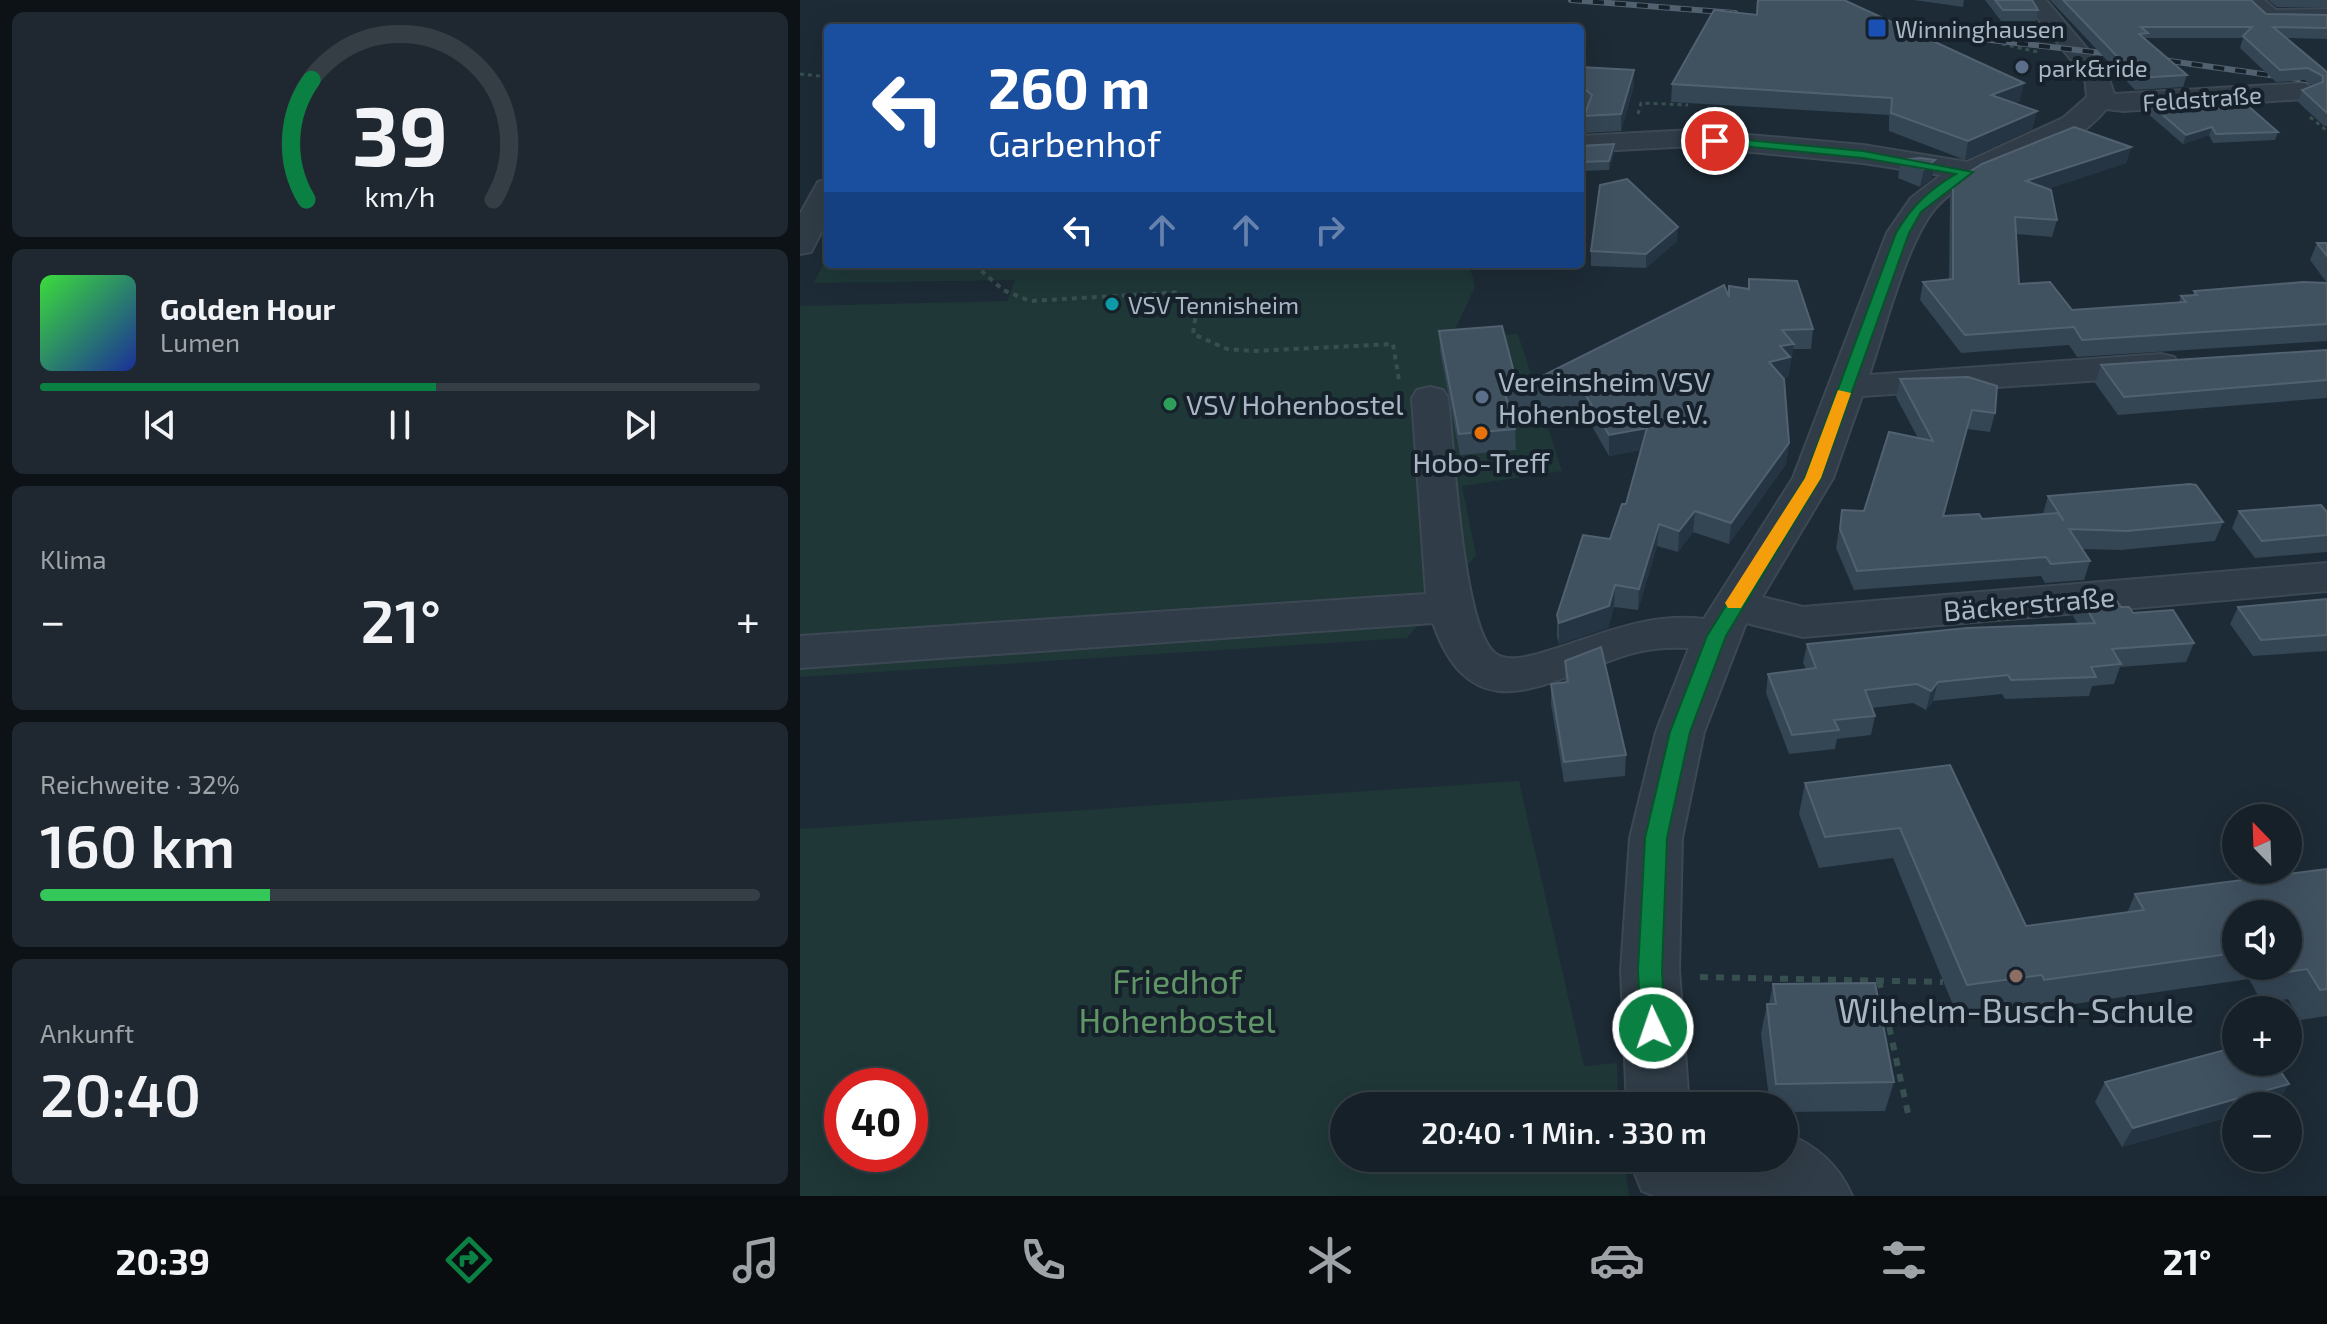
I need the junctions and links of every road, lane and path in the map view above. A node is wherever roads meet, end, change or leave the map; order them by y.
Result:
1 (2034, 0) edge
2 (2250, 0) edge
3 (2327, 16) edge
4 (2002, 44) dead end
5 (2048, 53) dead end
6 (800, 74) edge
7 (824, 77) edge
8 (2304, 91) edge
9 (2099, 100) junction
10 (1688, 105) edge
11 (1638, 118) dead end
12 (1584, 144) edge
13 (1967, 172) junction
14 (824, 196) edge
15 (800, 245) edge
16 (978, 268) edge
17 (2201, 362) edge
18 (1847, 383) junction
19 (1430, 398) joint
20 (2327, 577) edge
21 (1449, 607) junction
22 (1724, 620) junction
23 (800, 652) edge
24 (1691, 977) dead end
25 (1879, 980) junction
26 (1943, 982) dead end
27 (1657, 1092) edge
28 (1909, 1118) dead end
29 (1666, 1174) edge
30 (1819, 1196) edge

1 - 9 street
2 - 3 street
4 - 5 path
6 - 7 path
8 - 9 street, Feldstraße
9 - 13 street
10 - 11 path
12 - 13 street
13 - 18 street
14 - 15 street
16 - 19 path
17 - 18 street
18 - 22 street
19 - 21 street, Bäckerstraße
20 - 22 street, Bäckerstraße
21 - 22 street, Bäckerstraße
21 - 23 street
22 - 27 street
24 - 25 path
25 - 26 path
25 - 28 path
29 - 30 street

